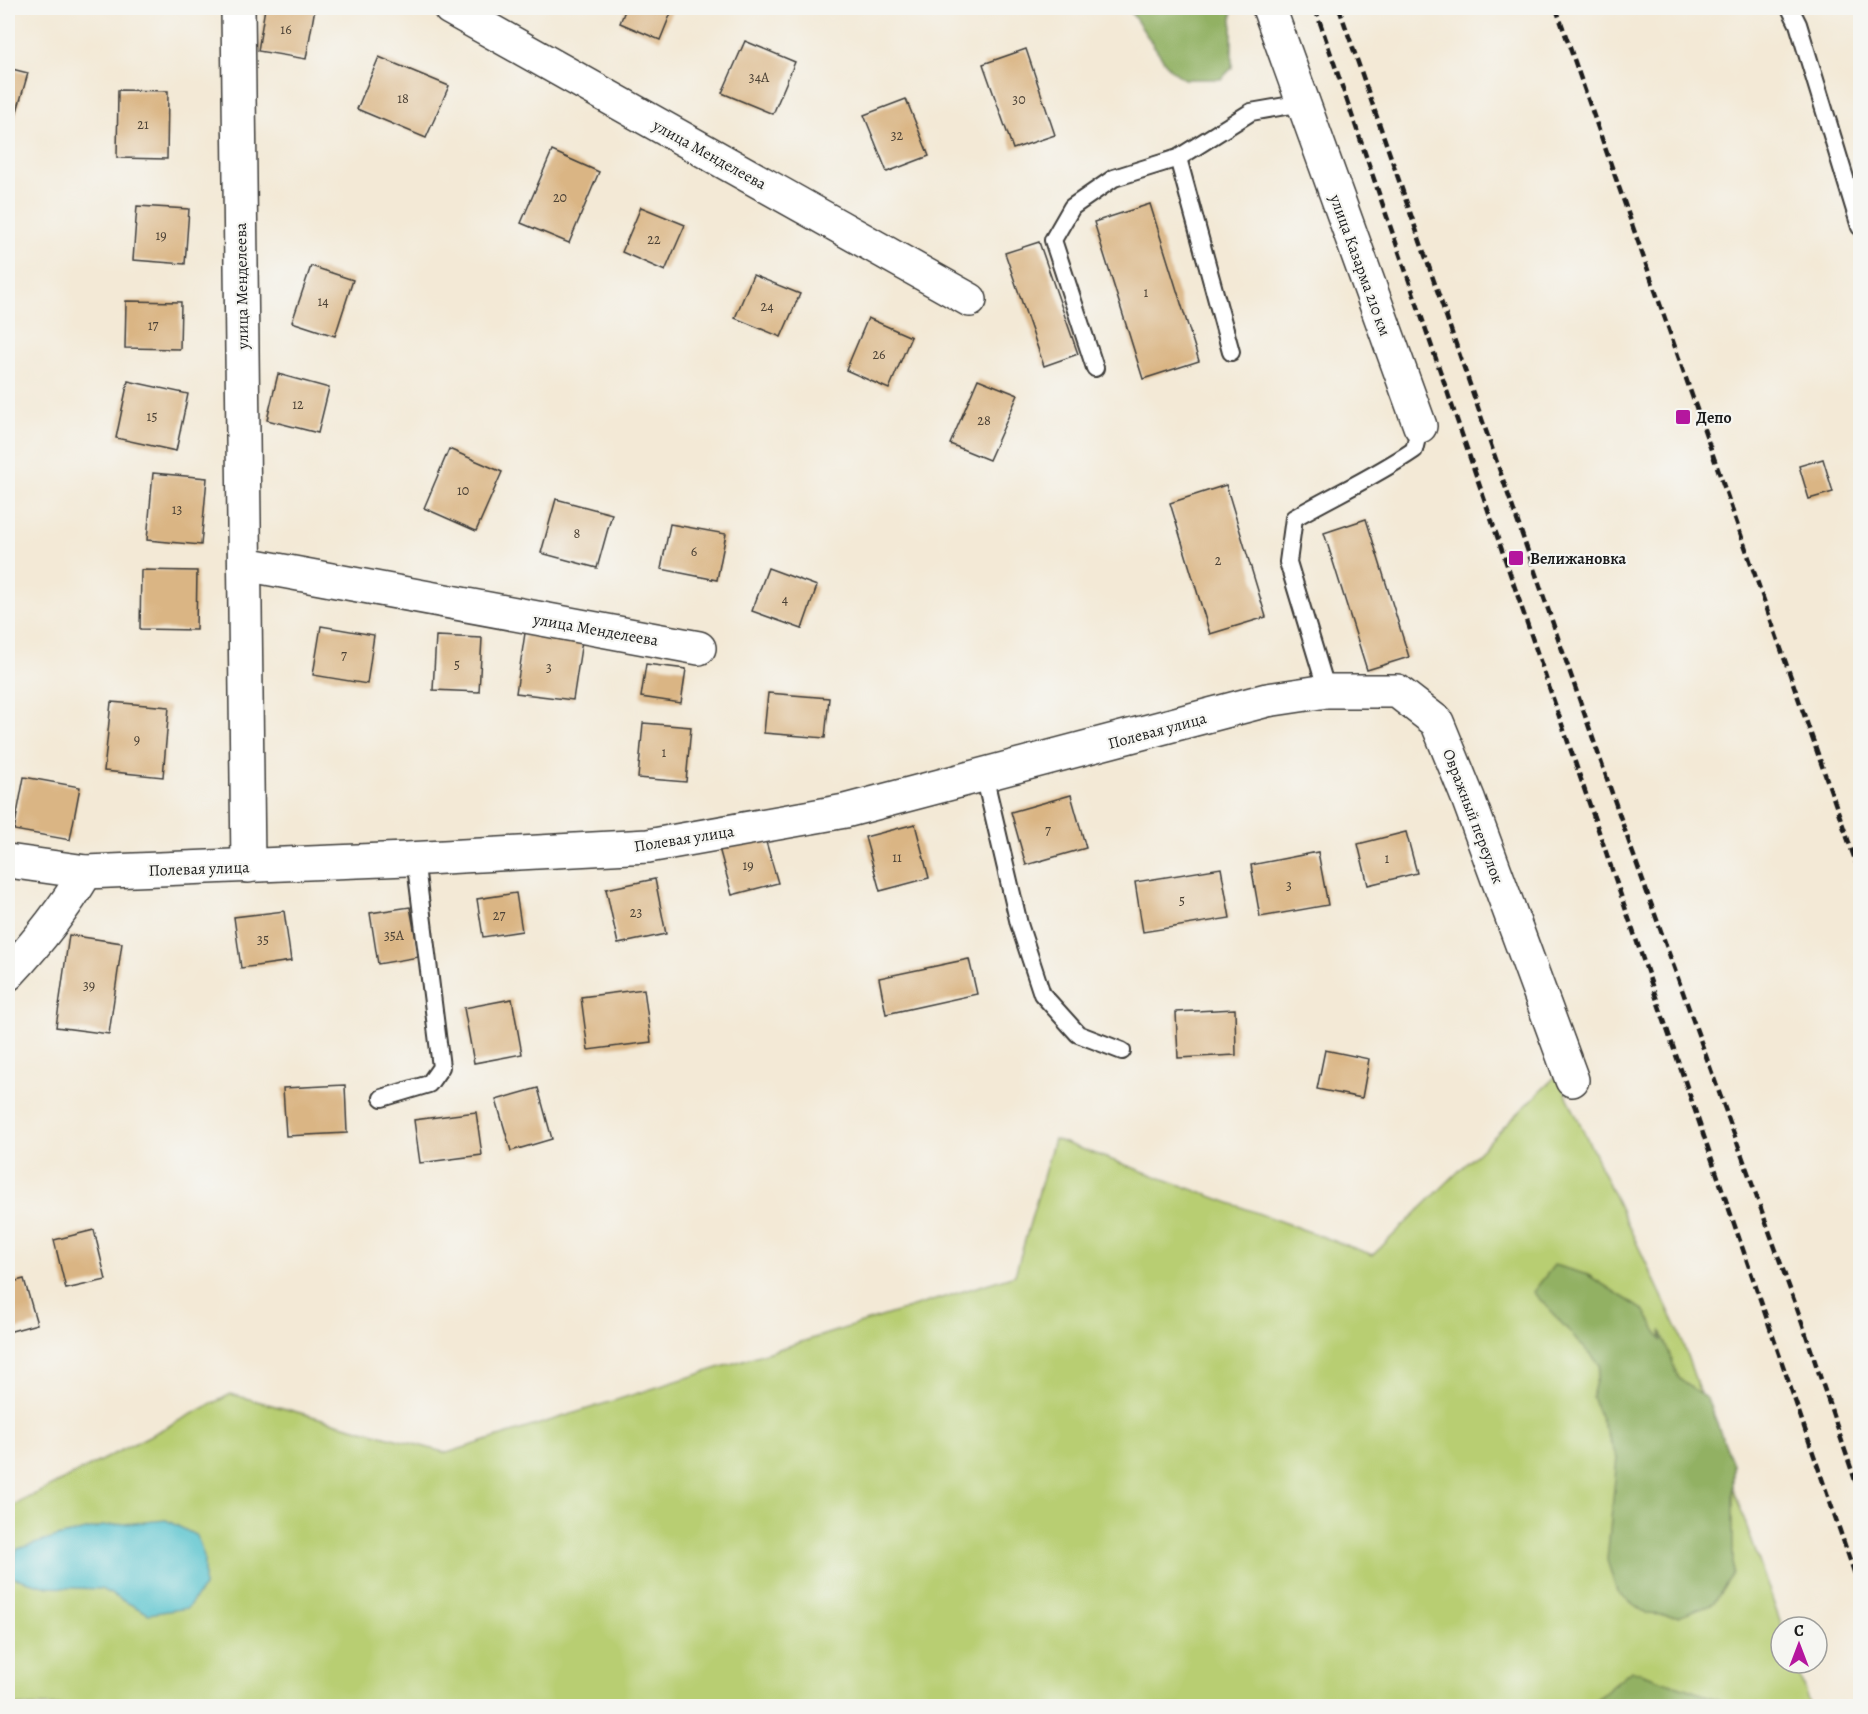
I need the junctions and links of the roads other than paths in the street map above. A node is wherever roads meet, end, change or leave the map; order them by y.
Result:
1 (238, 8) edge
2 (450, 8) edge
3 (1269, 8) edge
4 (1790, 8) edge
5 (1303, 103) junction
6 (1178, 158) junction
7 (1860, 227) edge
8 (970, 300) dead end
9 (1231, 352) dead end
10 (1095, 368) dead end
11 (1420, 426) joint
12 (245, 564) junction
13 (699, 648) dead end
14 (1327, 691) junction
15 (1267, 700) joint
16 (984, 776) junction
17 (415, 858) junction
18 (8, 861) edge
19 (248, 866) junction
20 (86, 872) junction
21 (8, 974) edge
22 (1122, 1051) dead end
23 (1572, 1080) dead end
24 (382, 1098) dead end

1 - 12 street, улица Менделеева
2 - 8 street, улица Менделеева
3 - 5 street
4 - 7 lane
5 - 6 lane
5 - 11 street, улица Казарма 210 км
6 - 9 lane
6 - 10 lane
11 - 14 lane
12 - 13 street, улица Менделеева
12 - 19 street, улица Менделеева
14 - 15 street, Овражный переулок
14 - 23 street, Овражный переулок
15 - 16 street, Полевая улица
16 - 17 street, Полевая улица
16 - 22 lane
17 - 19 street, Полевая улица
17 - 24 lane
18 - 20 street, Полевая улица
19 - 20 street, Полевая улица
20 - 21 street

